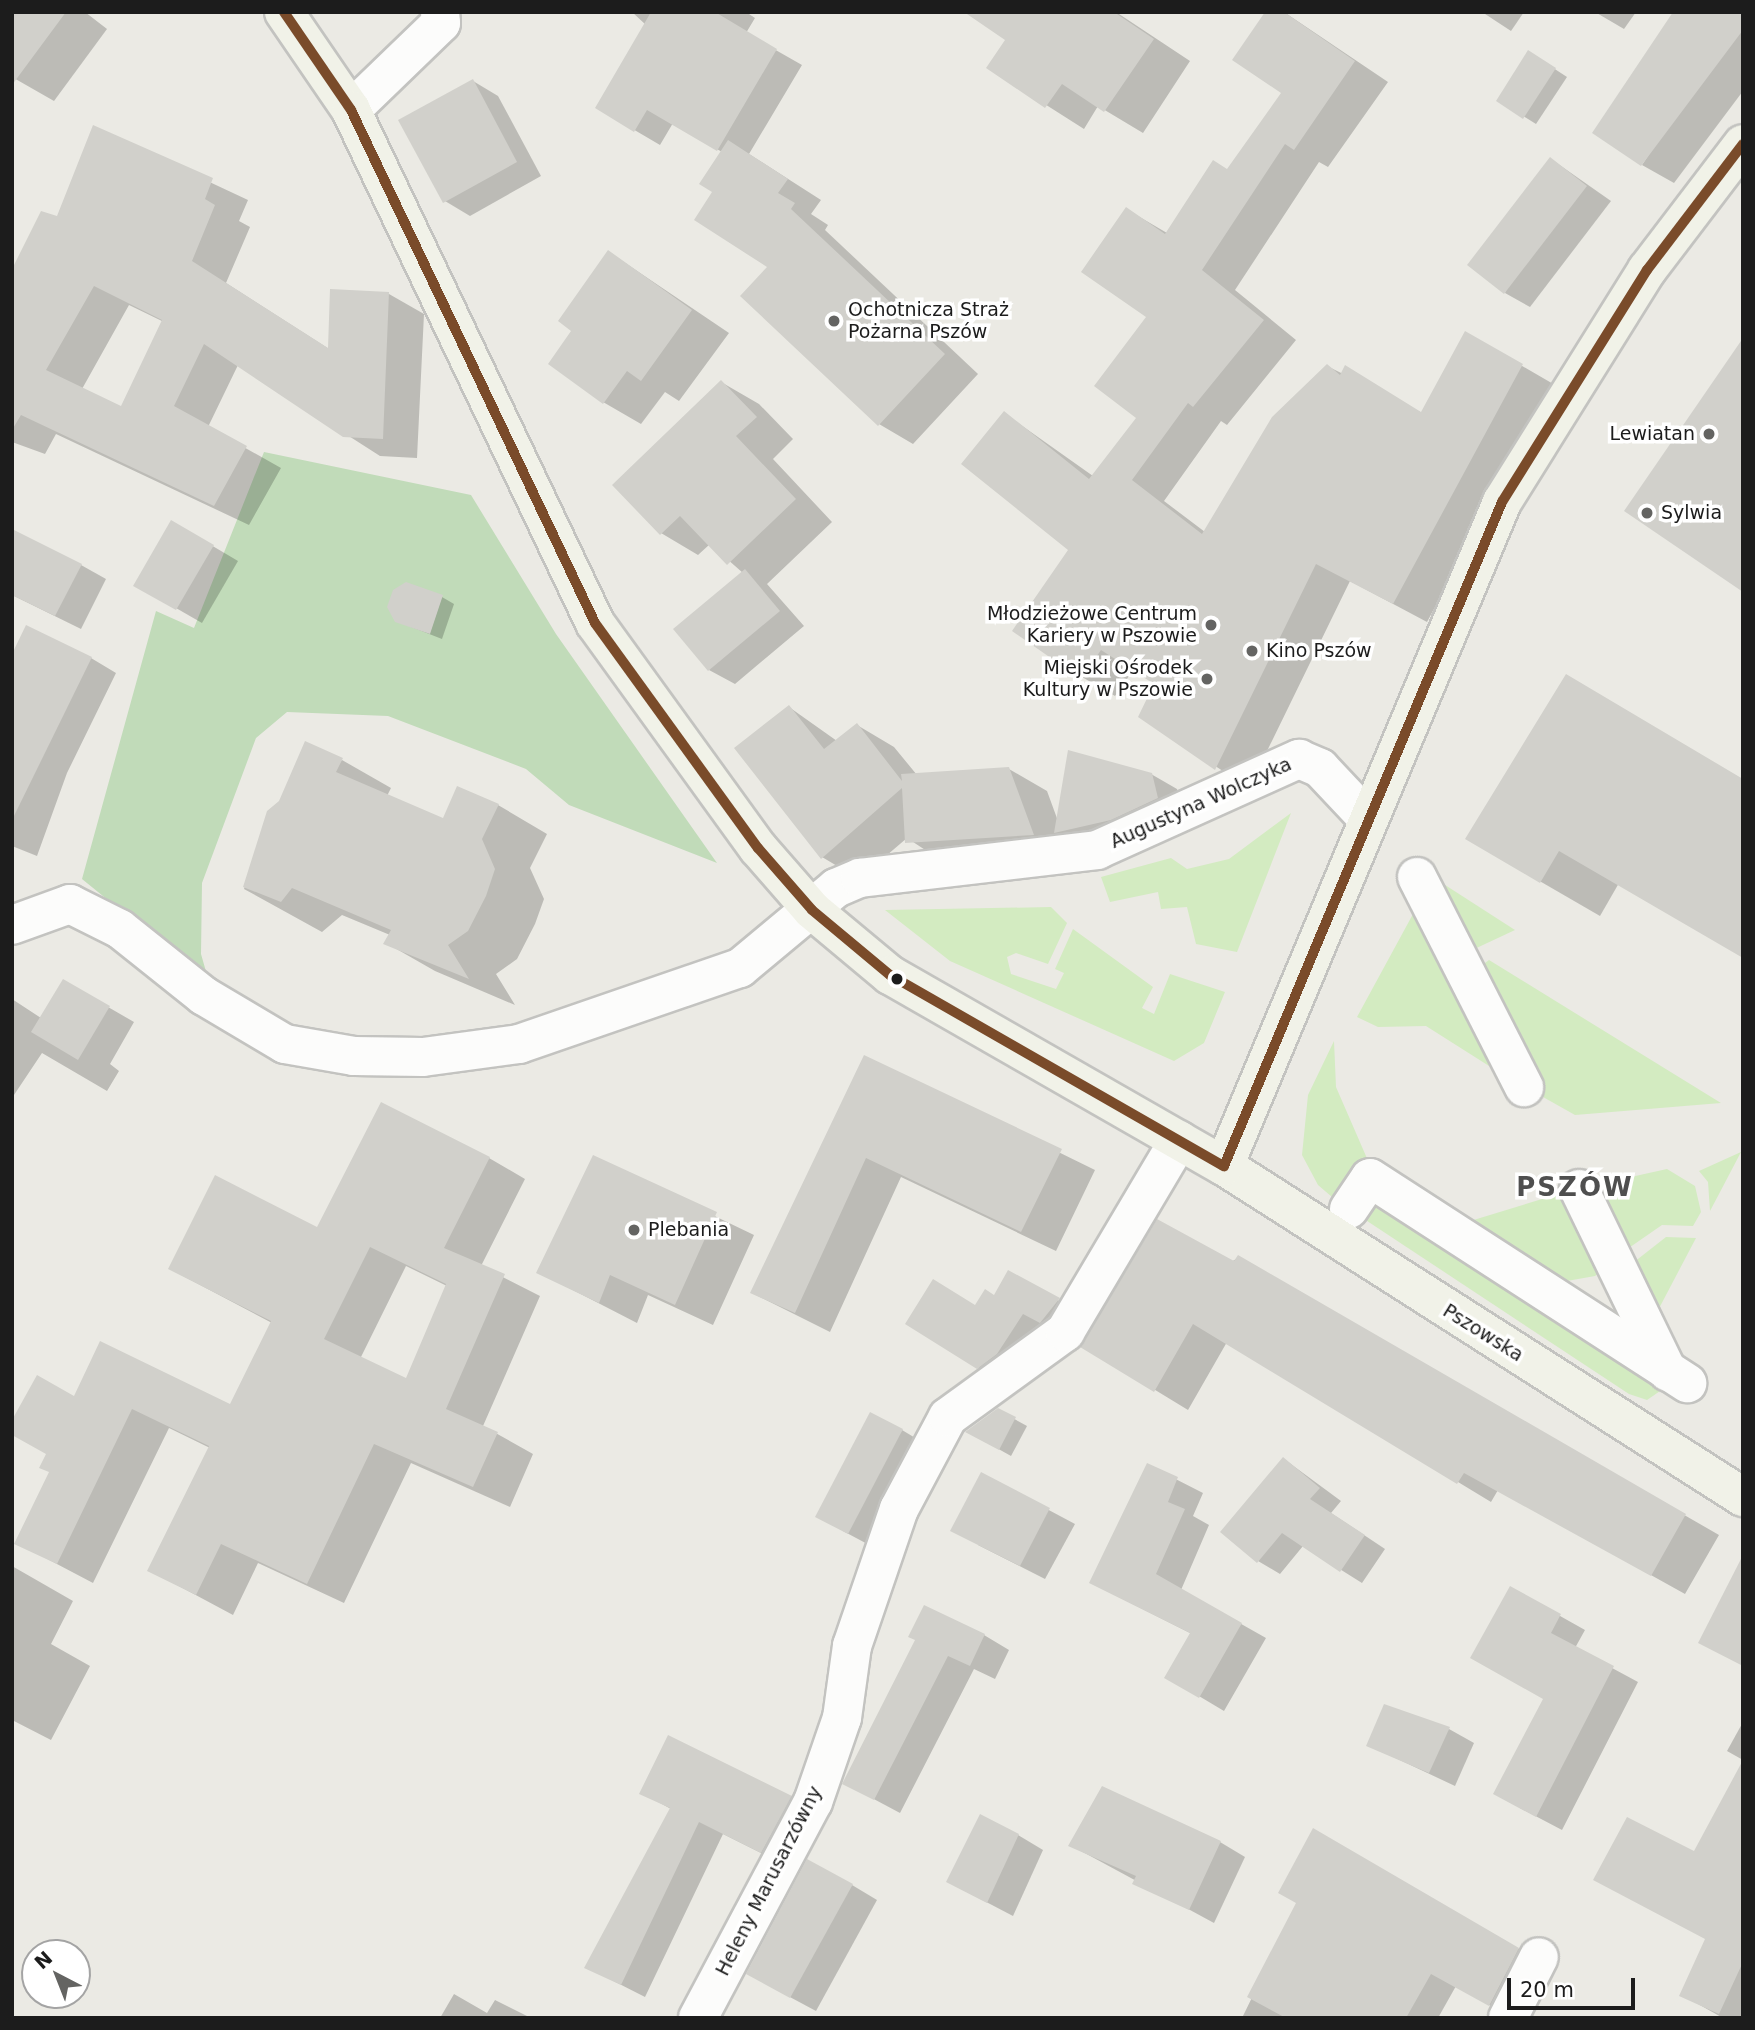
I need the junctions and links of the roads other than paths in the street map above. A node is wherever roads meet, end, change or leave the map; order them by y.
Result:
1 (284, 12) edge
2 (440, 12) edge
3 (351, 110) junction
4 (1743, 144) edge
5 (1369, 820) junction
6 (1417, 877) dead end
7 (812, 910) junction
8 (12, 925) edge
9 (1524, 1087) dead end
10 (1179, 1140) junction
11 (1224, 1166) junction
12 (1579, 1189) dead end
13 (1349, 1209) dead end
14 (1743, 1497) edge
15 (1539, 1958) dead end
16 (698, 2018) edge
17 (1508, 2018) edge

1 - 3 main road, Pszowska
2 - 3 street
3 - 7 main road, Pszowska
4 - 5 main road
5 - 7 street, Augustyna Wolczyka
5 - 11 main road
6 - 9 street
7 - 8 street, Augustyna Wolczyka
7 - 10 main road, Pszowska
10 - 11 main road, Pszowska
10 - 16 street, Heleny Marusarzówny
11 - 14 main road, Pszowska
12 - 13 street
15 - 17 street

